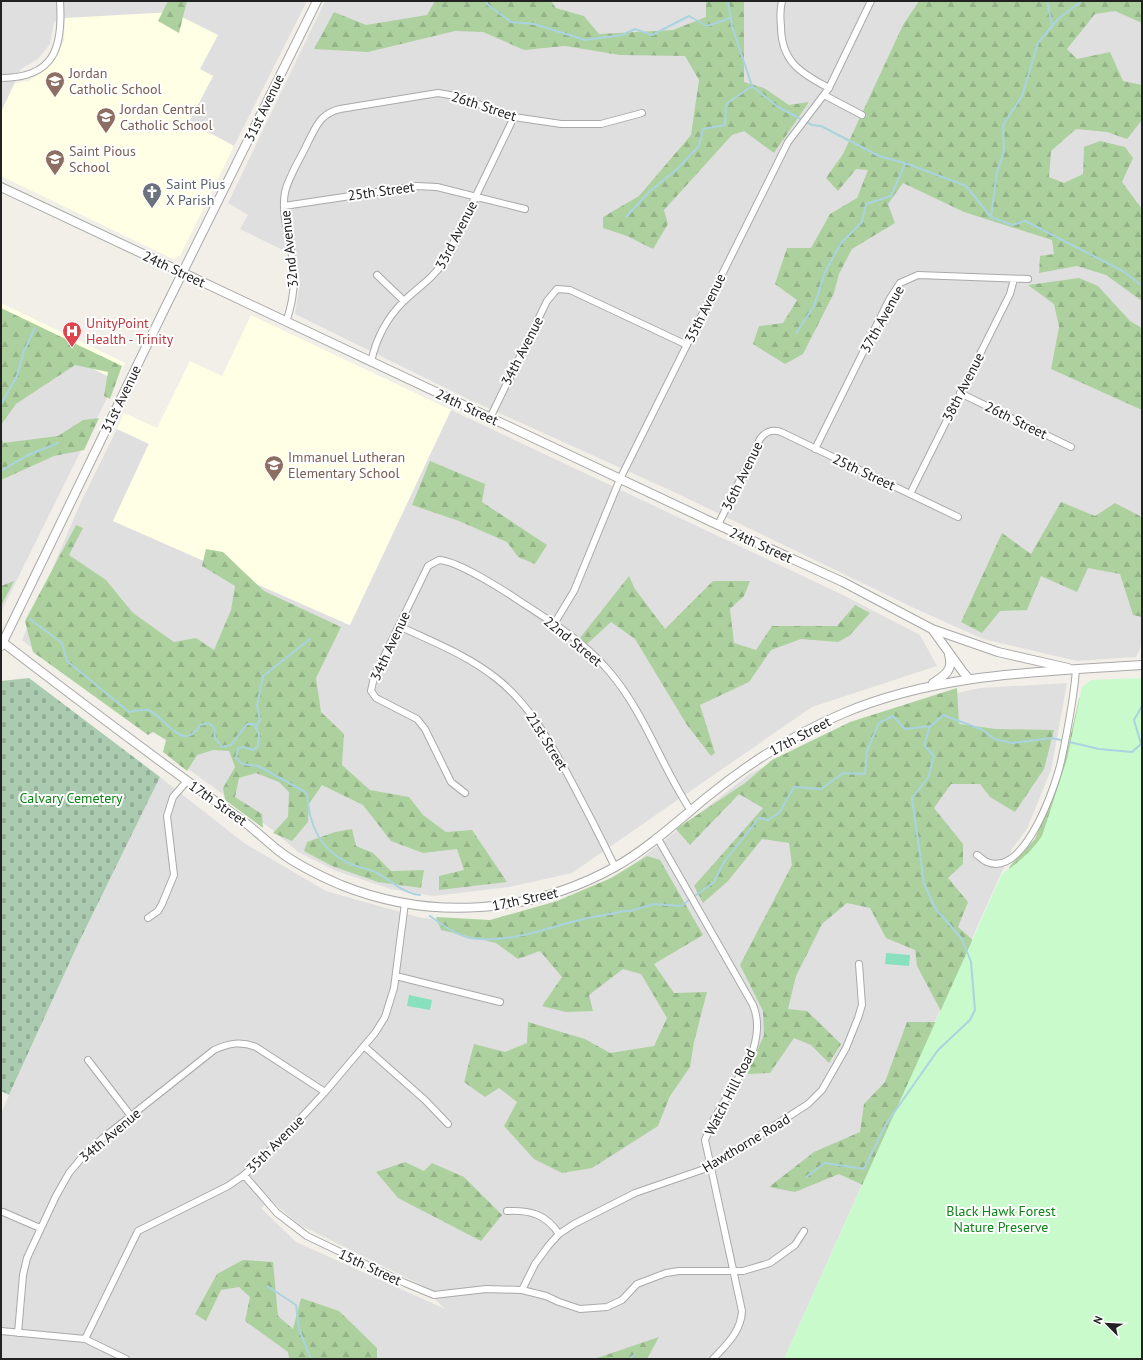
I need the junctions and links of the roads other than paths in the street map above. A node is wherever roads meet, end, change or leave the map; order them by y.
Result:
1 (60, 1) edge
2 (317, 1) edge
3 (782, 1) edge
4 (871, 1) edge
5 (1, 78) edge
6 (829, 88) junction
7 (824, 95) junction
8 (327, 113) joint
9 (642, 113) dead end
10 (862, 115) dead end
11 (514, 117) junction
12 (1, 187) edge
13 (475, 197) junction
14 (284, 206) junction
15 (525, 209) dead end
16 (182, 272) junction
17 (377, 275) dead end
18 (1014, 279) junction
19 (1028, 279) dead end
20 (404, 301) junction
21 (286, 322) junction
22 (687, 345) junction
23 (371, 362) junction
24 (960, 393) junction
25 (490, 418) junction
26 (770, 431) joint
27 (1071, 447) dead end
28 (815, 448) junction
29 (620, 479) junction
30 (910, 494) junction
31 (958, 517) dead end
32 (718, 525) junction
33 (435, 561) joint
34 (554, 624) junction
35 (399, 626) junction
36 (932, 629) junction
37 (2, 643) edge
38 (945, 647) junction
39 (1142, 665) edge
40 (1074, 669) junction
41 (969, 679) junction
42 (927, 687) junction
43 (187, 781) junction
44 (465, 793) dead end
45 (691, 811) junction
46 (657, 837) junction
47 (977, 855) dead end
48 (615, 867) junction
49 (405, 903) junction
50 (148, 918) dead end
51 (859, 964) dead end
52 (396, 976) junction
53 (500, 1002) dead end
54 (365, 1047) junction
55 (88, 1060) dead end
56 (325, 1092) junction
57 (131, 1116) junction
58 (448, 1124) dead end
59 (710, 1167) junction
60 (244, 1175) junction
61 (507, 1210) dead end
62 (3, 1212) dead end
63 (40, 1228) junction
64 (804, 1231) dead end
65 (559, 1234) junction
66 (733, 1270) junction
67 (522, 1290) junction
68 (1, 1331) edge
69 (18, 1333) junction
70 (85, 1339) junction
71 (126, 1359) edge
72 (713, 1359) edge

1 - 5 street
2 - 16 street, 31st Avenue
3 - 6 street
4 - 6 street, 35th Avenue
6 - 7 street, 35th Avenue
7 - 10 street
7 - 22 street, 35th Avenue
8 - 11 street, 26th Street
8 - 14 street, 32nd Avenue
9 - 11 street, 26th Street
11 - 13 street, 33rd Avenue
12 - 16 street, 24th Street
13 - 14 street, 25th Street
13 - 15 street, 25th Street
13 - 20 street, 33rd Avenue
14 - 21 street, 32nd Avenue
16 - 21 street, 24th Street
16 - 37 street, 31st Avenue
17 - 20 street
18 - 19 street, 37th Avenue
18 - 24 street, 38th Avenue
18 - 28 street, 37th Avenue
20 - 23 street, 33rd Avenue
21 - 23 street, 24th Street
22 - 25 street, 34th Avenue
22 - 29 street, 35th Avenue
23 - 25 street, 24th Street
24 - 27 street, 26th Street
24 - 30 street, 38th Avenue
25 - 29 street, 24th Street
26 - 28 street, 25th Street
26 - 32 street, 36th Avenue
28 - 30 street, 25th Street
29 - 32 street, 24th Street
29 - 34 street, 35th Avenue
30 - 31 street, 25th Street
32 - 36 street, 24th Street
33 - 34 street, 22nd Street
33 - 35 street, 34th Avenue
34 - 45 street, 22nd Street
35 - 44 street, 34th Avenue
35 - 48 street, 21st Street
36 - 38 street, 24th Street
36 - 40 street, 24th Street
37 - 43 street, 17th Street
38 - 41 street, 24th Street
38 - 42 street, 24th Street
39 - 40 street, 24th Street
40 - 41 street, 17th Street
40 - 47 street
41 - 42 street, 17th Street
42 - 45 street, 17th Street
43 - 49 street, 17th Street
43 - 50 street
45 - 46 street, 17th Street
46 - 48 street, 17th Street
46 - 59 street, Watch Hill Road
48 - 49 street, 17th Street
49 - 52 street, 35th Avenue
51 - 59 street, Hawthorne Road
52 - 53 street
52 - 54 street, 35th Avenue
54 - 56 street, 35th Avenue
54 - 58 street
55 - 57 street
56 - 57 street, 34th Avenue
56 - 60 street, 35th Avenue
57 - 63 street, 34th Avenue
59 - 65 street, Hawthorne Road
59 - 66 street, Watch Hill Road
60 - 67 street, 15th Street
60 - 70 street, 35th Avenue
61 - 65 street
62 - 63 street
63 - 69 street, 34th Avenue
64 - 66 street, 15th Street
65 - 67 street, Hawthorne Road
66 - 67 street, 15th Street
66 - 72 street, Watch Hill Road
68 - 69 street
69 - 70 street
70 - 71 street

